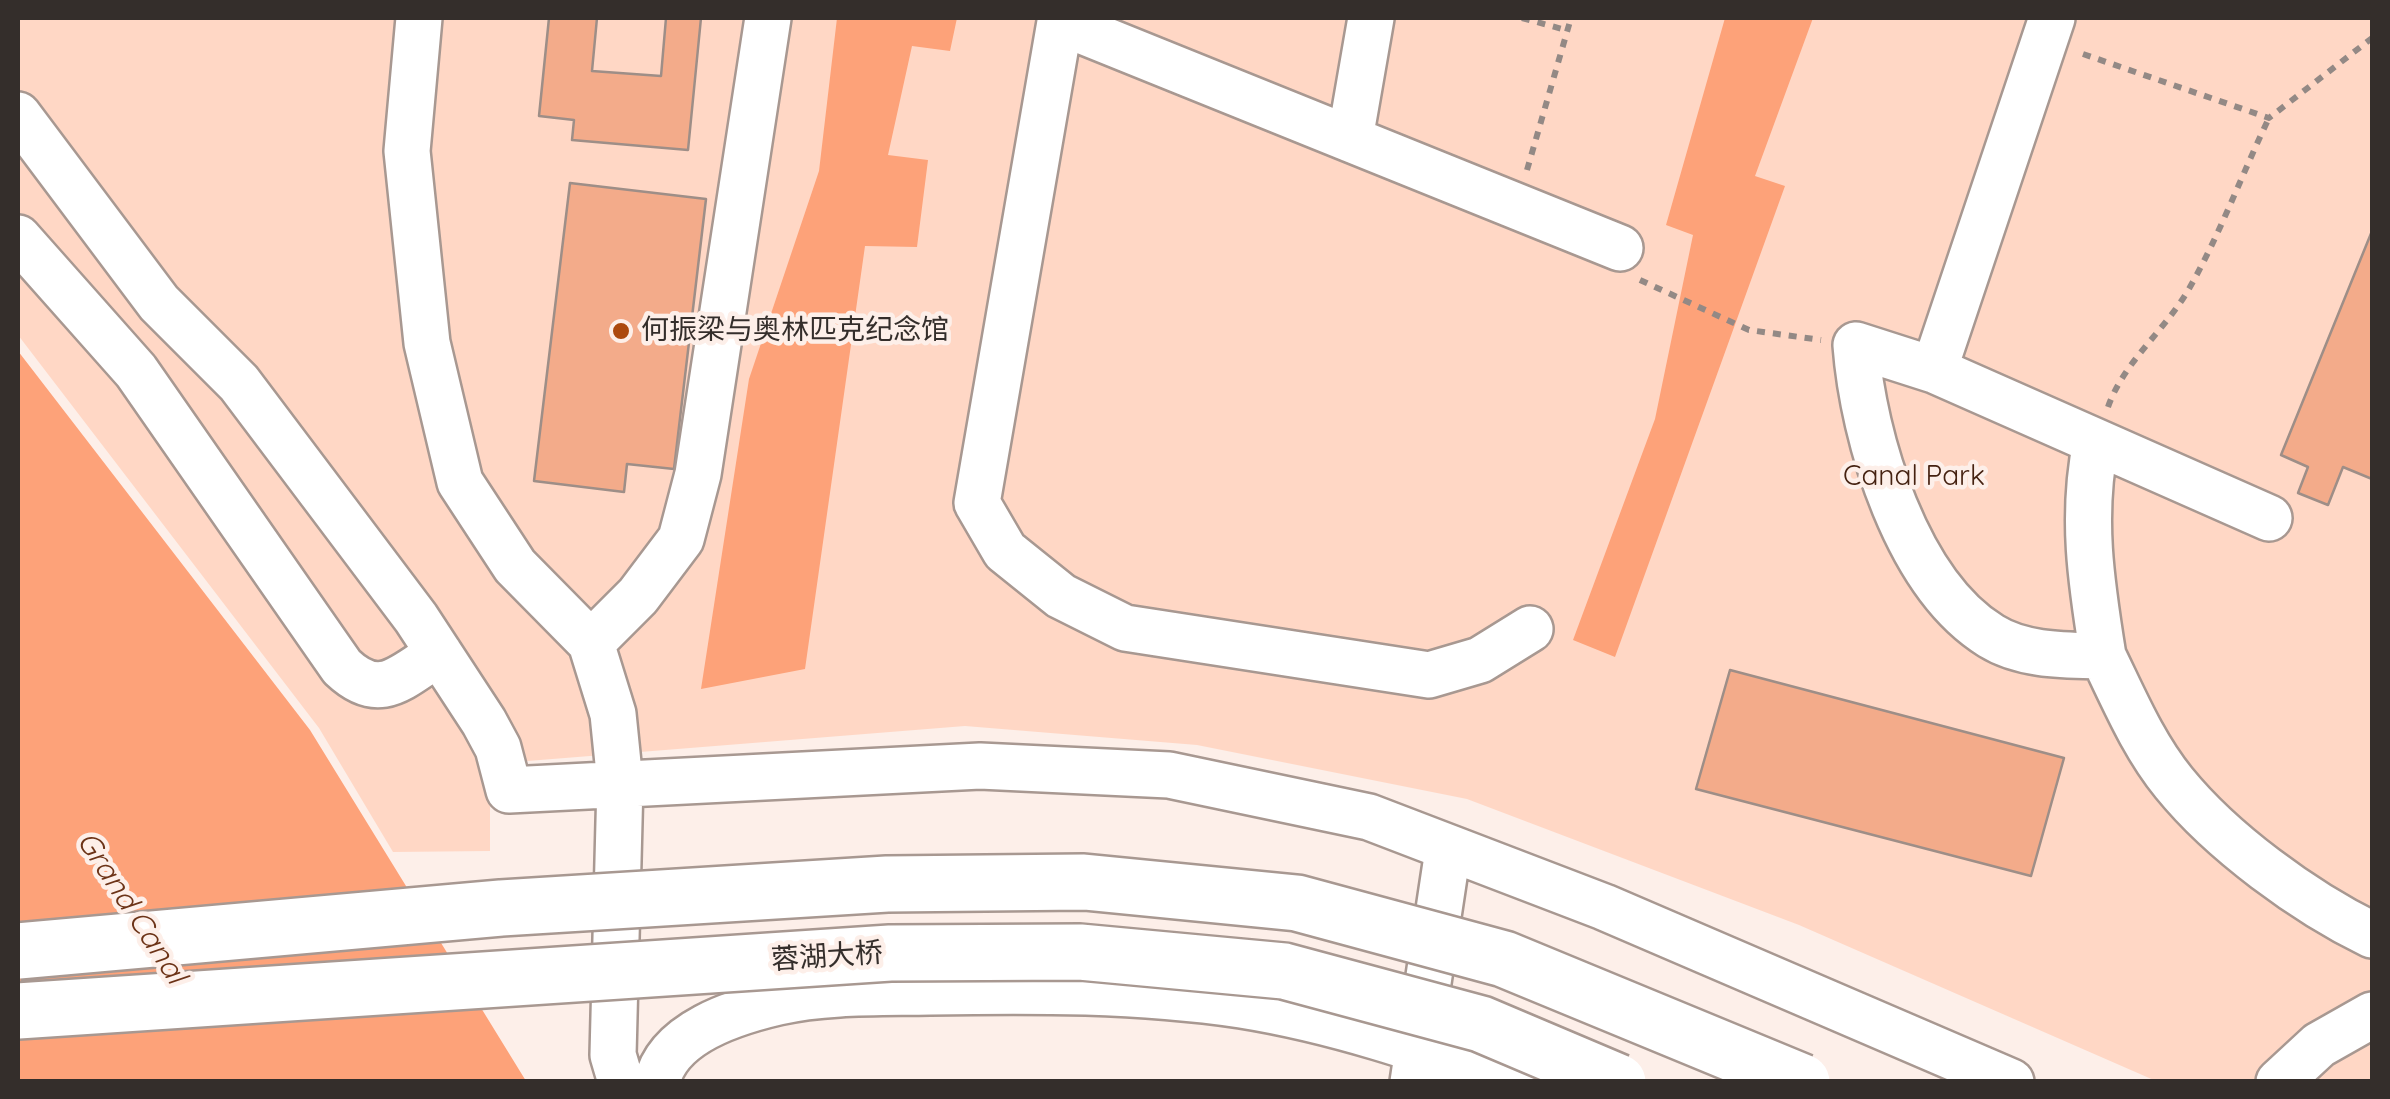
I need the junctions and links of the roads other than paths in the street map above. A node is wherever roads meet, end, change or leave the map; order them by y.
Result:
1 (419, 18) edge
2 (768, 18) edge
3 (1371, 18) edge
4 (2048, 29) edge
5 (18, 115) edge
6 (1350, 138) junction
7 (18, 238) edge
8 (1631, 266) road end
9 (1934, 370) junction
10 (2096, 442) junction
11 (2270, 518) dead end
12 (1530, 630) dead end
13 (590, 643) junction
14 (439, 653) junction
15 (2103, 656) junction
16 (620, 783) junction
17 (1448, 850) junction
18 (2372, 935) edge
19 (18, 951) edge
20 (18, 1011) edge
21 (2372, 1014) edge
22 (1416, 1064) edge
23 (621, 1082) edge
24 (657, 1082) edge
25 (1512, 1082) edge
26 (1618, 1082) edge
27 (1802, 1082) edge
28 (2012, 1082) edge
29 (2279, 1082) edge

1 - 13 street
2 - 13 street
3 - 6 street
4 - 9 street
5 - 14 street
6 - 8 street
6 - 12 street
7 - 14 street
9 - 10 street
9 - 15 street
10 - 11 street
10 - 15 street
13 - 16 street
14 - 16 street
15 - 18 street
16 - 17 street
16 - 23 street
17 - 22 street
17 - 28 street
19 - 27 main road, bridge
20 - 26 main road, 蓉湖大桥, bridge
21 - 29 street
22 - 24 street
22 - 25 street

